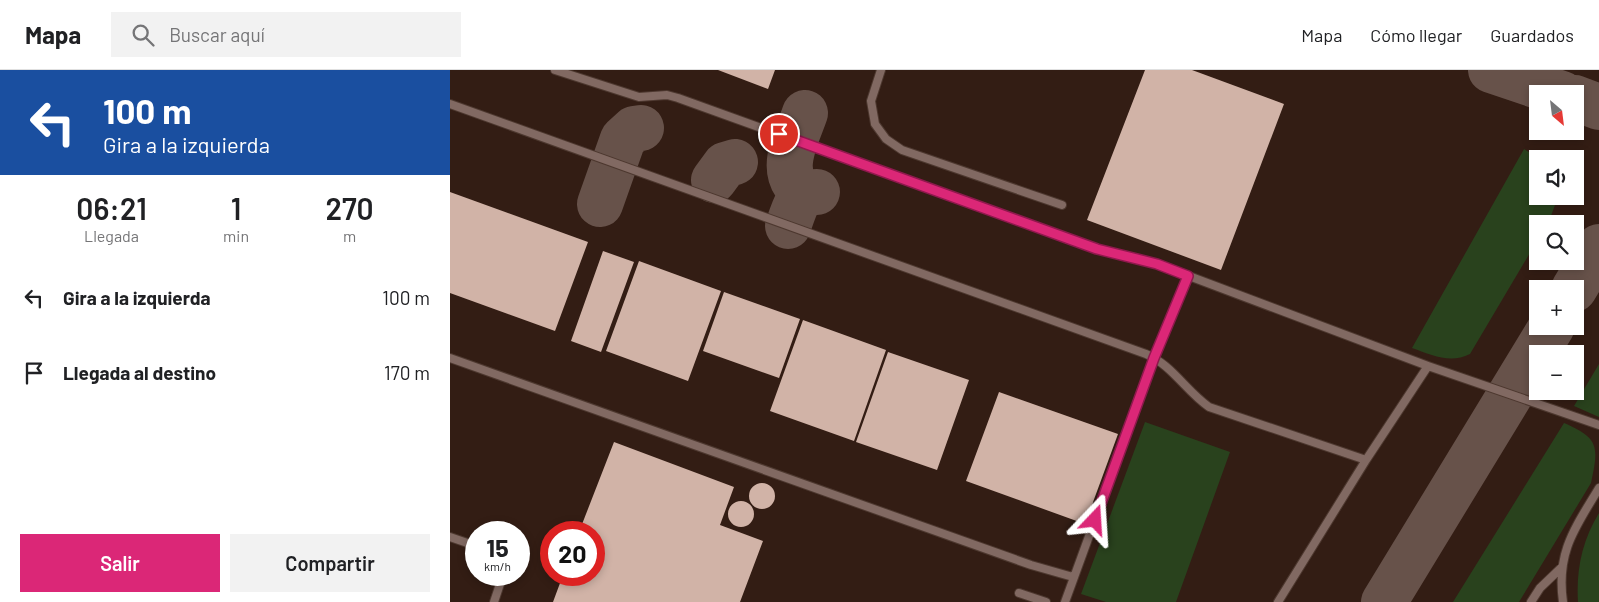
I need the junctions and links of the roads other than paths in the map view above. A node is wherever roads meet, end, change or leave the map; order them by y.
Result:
1 (555, 70) edge
2 (881, 70) edge
3 (450, 104) edge
4 (1062, 205) dead end
5 (1188, 276) junction
6 (450, 358) edge
7 (1154, 358) junction
8 (1428, 366) junction
9 (1599, 426) edge
10 (1366, 460) junction
11 (1599, 488) edge
12 (450, 537) edge
13 (465, 542) edge
14 (1562, 567) junction
15 (1074, 577) junction
16 (499, 586) edge
17 (1019, 592) dead end
18 (494, 602) edge
19 (1046, 602) edge
20 (1065, 602) edge
21 (1278, 602) edge
22 (1531, 602) edge
23 (1563, 602) edge

1 - 5 lane
2 - 4 lane
3 - 7 lane
5 - 7 lane
5 - 8 lane
6 - 15 lane
7 - 10 lane
7 - 15 lane
8 - 9 lane
8 - 10 lane
10 - 21 lane
11 - 14 lane
12 - 13 lane
14 - 22 lane
14 - 23 lane
15 - 20 lane
16 - 18 lane
17 - 19 lane

